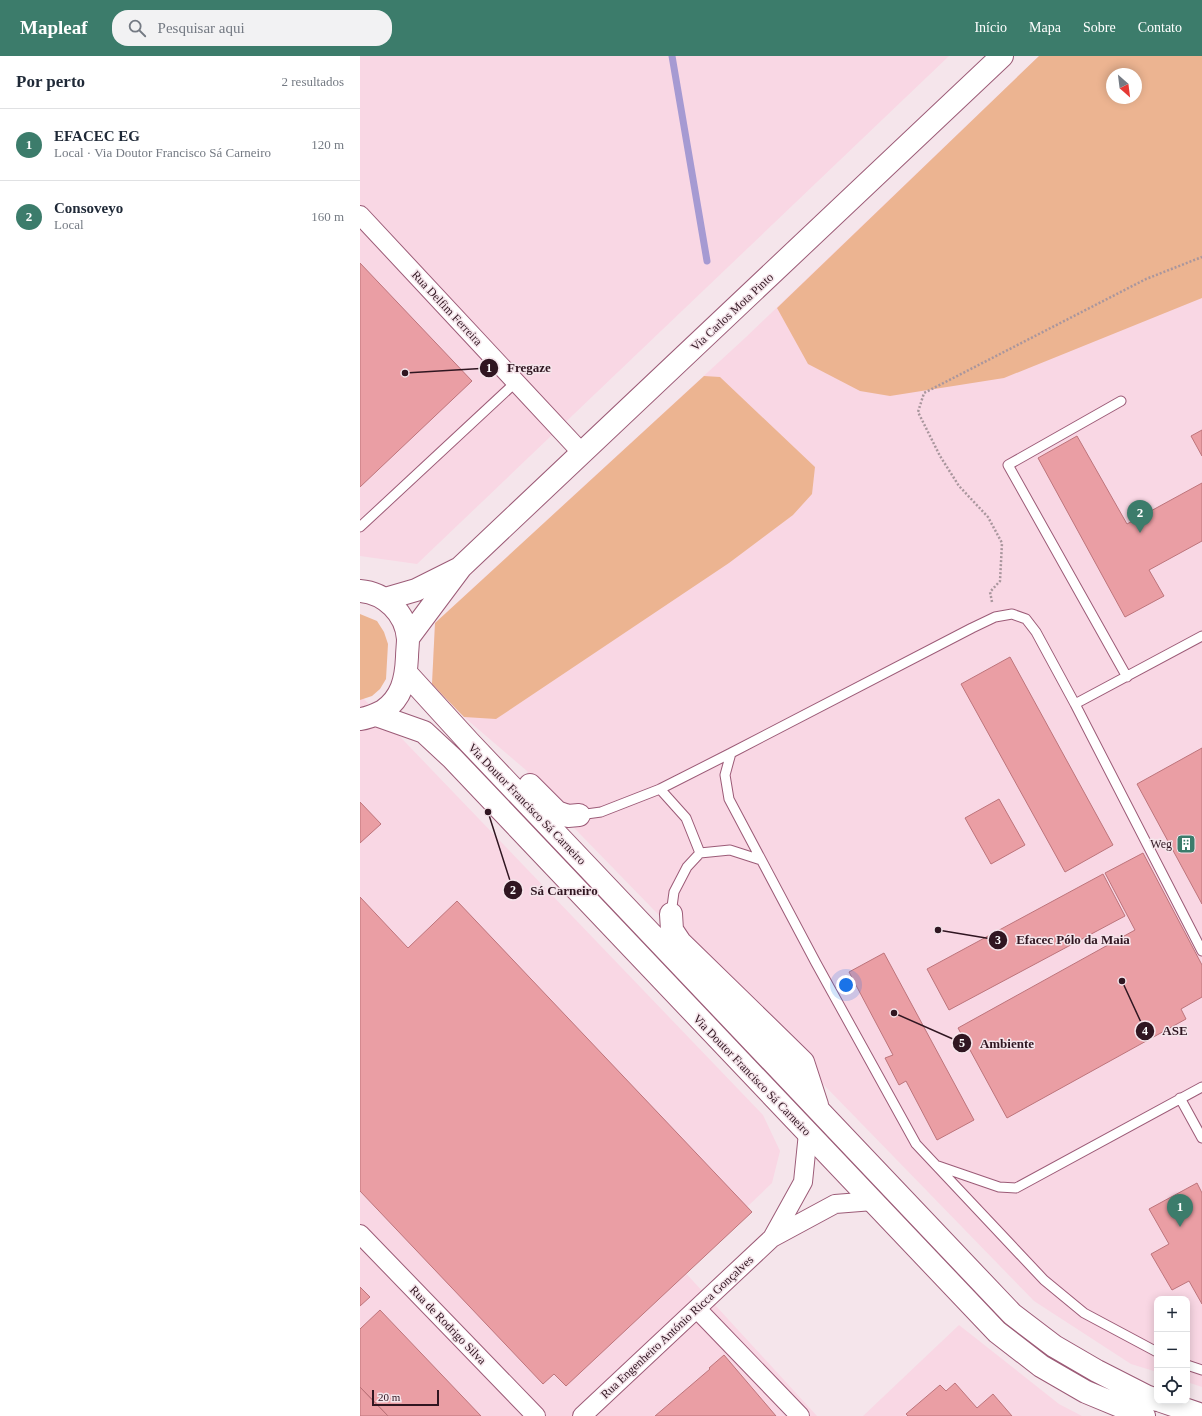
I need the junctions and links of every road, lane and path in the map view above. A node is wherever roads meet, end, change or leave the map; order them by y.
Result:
1 (1002, 56) edge
2 (360, 215) edge
3 (1202, 256) edge
4 (516, 382) junction
5 (1121, 401) dead end
6 (582, 453) junction
7 (360, 527) edge
8 (461, 568) junction
9 (360, 591) edge
10 (385, 598) junction
11 (995, 617) junction
12 (1202, 636) edge
13 (408, 638) junction
14 (407, 674) junction
15 (1127, 677) junction
16 (1075, 704) junction
17 (368, 717) edge
18 (469, 742) junction
19 (731, 753) junction
20 (660, 789) junction
21 (579, 815) joint
22 (700, 853) junction
23 (761, 860) junction
24 (671, 914) joint
25 (1202, 951) edge
26 (1202, 1086) edge
27 (1180, 1098) junction
28 (819, 1110) junction
29 (808, 1133) junction
30 (1202, 1138) edge
31 (937, 1166) junction
32 (873, 1201) junction
33 (360, 1234) edge
34 (772, 1238) junction
35 (697, 1309) junction
36 (1154, 1350) edge
37 (1190, 1365) edge
38 (1202, 1370) edge
39 (1154, 1399) edge
40 (1170, 1404) edge
41 (1202, 1415) edge
42 (536, 1416) edge
43 (582, 1416) edge
44 (800, 1416) edge
45 (1144, 1416) edge

1 - 6 main road, Via Carlos Mota Pinto
2 - 4 street, Rua Delfim Ferreira
3 - 11 path
4 - 6 street, Rua Delfim Ferreira
4 - 7 lane
5 - 15 lane
6 - 8 main road, Via Carlos Mota Pinto
8 - 10 main road, Via Carlos Mota Pinto
8 - 13 main road, Via Carlos Mota Pinto
9 - 10 main road
10 - 13 main road
11 - 16 lane
11 - 19 lane
12 - 15 lane
13 - 14 main road
14 - 17 main road
14 - 18 main road, Via Doutor Francisco Sá Carneiro
15 - 16 lane
16 - 25 lane
17 - 29 main road, Via Doutor Francisco Sá Carneiro
18 - 21 main road
18 - 28 main road, Via Doutor Francisco Sá Carneiro
19 - 20 lane
19 - 23 lane
20 - 21 lane
20 - 22 lane
22 - 23 lane
22 - 24 lane
23 - 31 lane
24 - 28 main road
26 - 27 lane
27 - 30 lane
27 - 31 lane
28 - 39 main road, Via Doutor Francisco Sá Carneiro
29 - 32 main road, Via Doutor Francisco Sá Carneiro
29 - 34 street, Rua Engenheiro António Ricca Gonçalves
31 - 36 lane
32 - 34 street, Rua Engenheiro António Ricca Gonçalves
32 - 45 main road, Via Doutor Francisco Sá Carneiro
33 - 42 street, Rua de Rodrigo Silva
34 - 35 street, Rua Engenheiro António Ricca Gonçalves
35 - 43 street, Rua Engenheiro António Ricca Gonçalves
35 - 44 street
37 - 38 lane
40 - 41 main road

